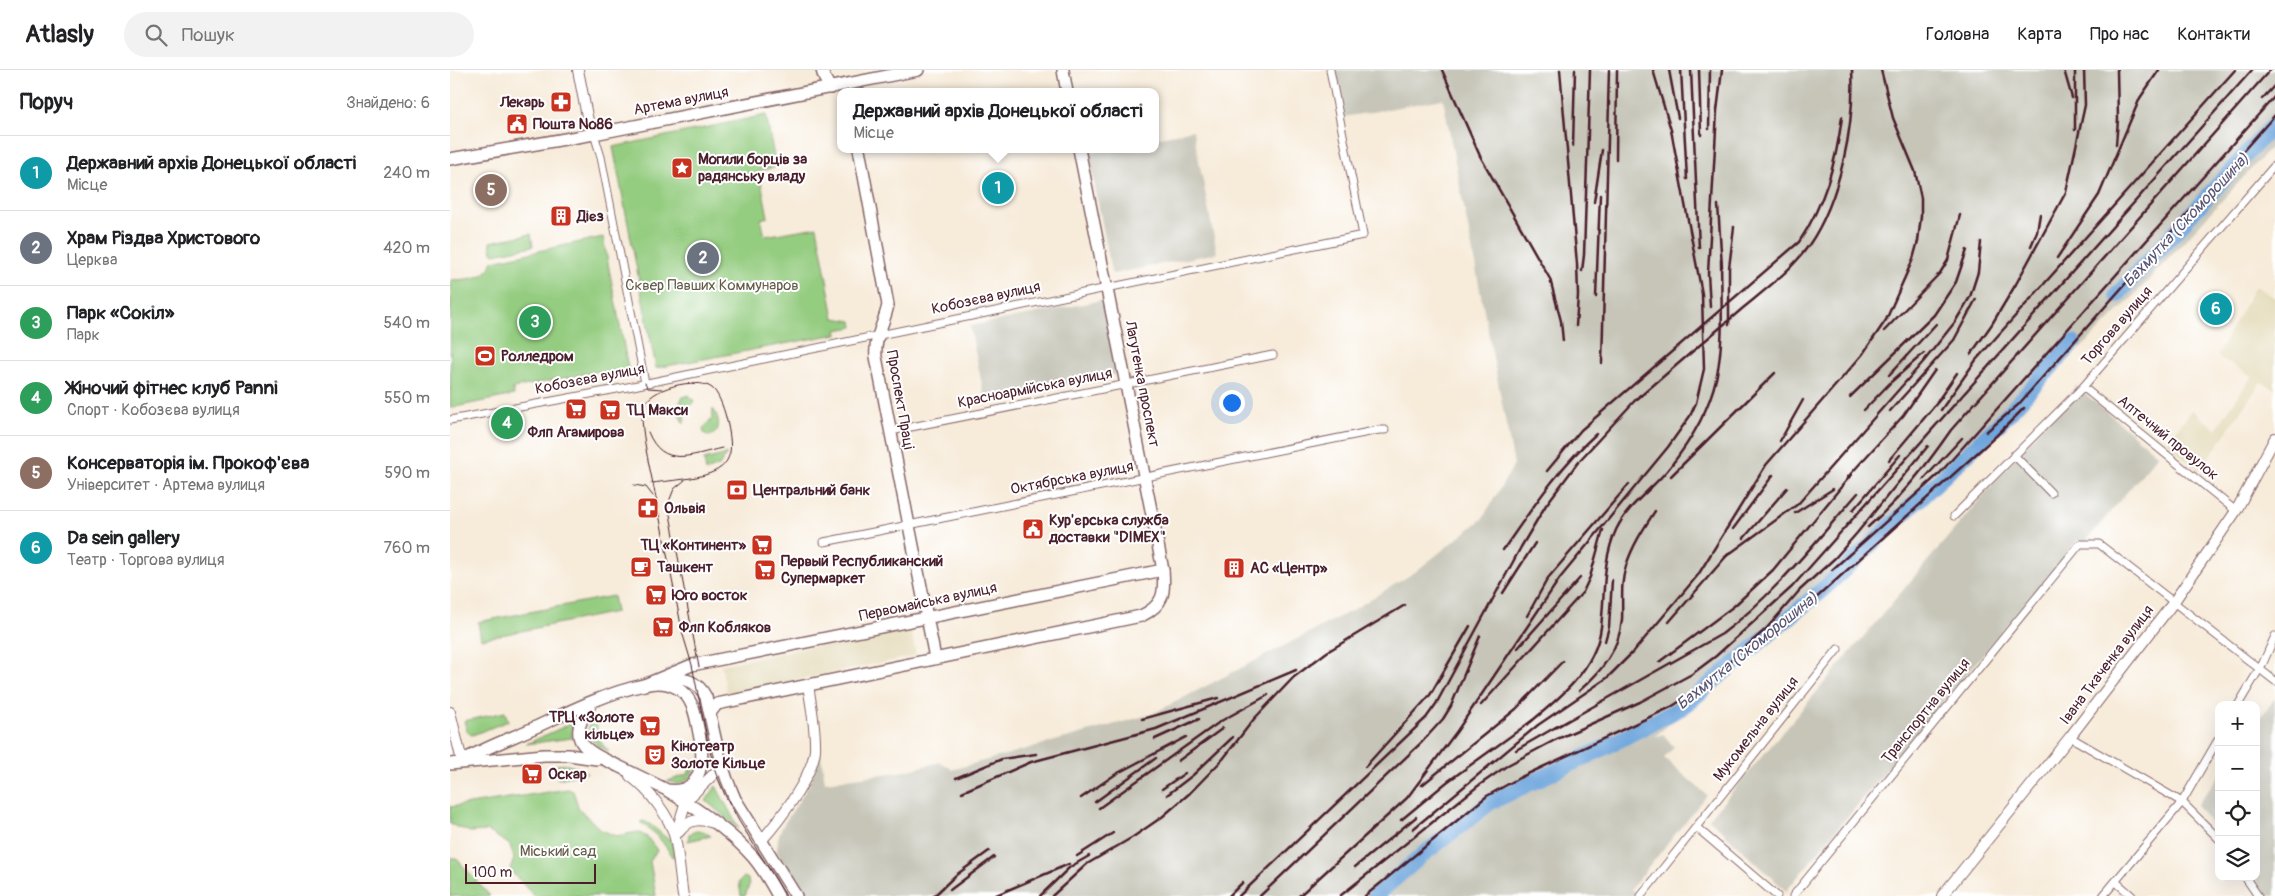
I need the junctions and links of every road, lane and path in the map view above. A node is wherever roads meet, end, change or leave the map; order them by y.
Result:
1 (578, 70) edge
2 (822, 70) edge
3 (918, 70) edge
4 (1063, 70) edge
5 (1330, 70) edge
6 (830, 88) junction
7 (1066, 88) edge
8 (837, 89) edge
9 (594, 134) junction
10 (861, 153) edge
11 (1080, 153) edge
12 (450, 159) edge
13 (2275, 165) edge
14 (1106, 287) junction
15 (877, 335) junction
16 (1274, 355) dead end
17 (645, 383) junction
18 (1127, 384) junction
19 (2083, 386) junction
20 (450, 420) edge
21 (1385, 430) dead end
22 (891, 431) junction
23 (2275, 438) edge
24 (2014, 455) junction
25 (1145, 477) junction
26 (2051, 493) dead end
27 (2236, 511) junction
28 (1954, 516) dead end
29 (909, 525) junction
30 (824, 542) dead end
31 (1163, 570) junction
32 (2173, 603) junction
33 (926, 619) junction
34 (2275, 636) edge
35 (1838, 649) dead end
36 (935, 658) junction
37 (2259, 669) junction
38 (2275, 681) edge
39 (644, 684) junction
40 (808, 685) junction
41 (2240, 701) edge
42 (592, 702) junction
43 (450, 712) edge
44 (710, 713) junction
45 (2070, 737) junction
46 (2215, 745) edge
47 (462, 761) junction
48 (607, 761) junction
49 (450, 764) edge
50 (721, 767) junction
51 (696, 778) junction
52 (667, 790) junction
53 (686, 801) junction
54 (2182, 802) junction
55 (716, 824) junction
56 (1696, 827) junction
57 (2216, 836) edge
58 (675, 837) junction
59 (761, 841) junction
60 (2248, 881) edge
61 (2116, 882) junction
62 (1768, 893) edge
63 (683, 896) edge
64 (778, 896) edge
65 (796, 896) edge
66 (1641, 896) edge
67 (1777, 896) edge
68 (1793, 896) edge
69 (1942, 896) edge
70 (2104, 896) edge
71 (2132, 896) edge
72 (2258, 896) edge

1 - 9 main road
2 - 6 main road
3 - 6 main road, Артема вулиця
4 - 7 main road
5 - 14 street, Кобозєва вулиця
6 - 8 main road
6 - 9 main road, Артема вулиця
9 - 12 main road, Артема вулиця
9 - 17 street
10 - 15 main road, Проспект Праці
11 - 14 main road, Лагутенка проспект
13 - 19 street, Торгова вулиця
14 - 15 street, Кобозєва вулиця
14 - 18 main road, Лагутенка проспект
15 - 17 street, Кобозєва вулиця
15 - 22 main road, Проспект Праці
16 - 18 street, Красноармійська вулиця
17 - 20 street, Кобозєва вулиця
18 - 22 street, Красноармійська вулиця
18 - 25 main road, Лагутенка проспект
19 - 24 street, Торгова вулиця
19 - 27 street, Аптечний провулок
21 - 25 street, Октябрська вулиця
22 - 29 main road, Проспект Праці
23 - 27 main road, Івана Ткаченка вулиця
24 - 26 street
24 - 28 street
25 - 29 street, Октябрська вулиця
25 - 31 main road, Лагутенка проспект
27 - 32 main road, Івана Ткаченка вулиця
29 - 30 street, Октябрська вулиця
29 - 33 main road, Проспект Праці
31 - 33 main road, Первомайська вулиця
31 - 36 main road, Лагутенка проспект
32 - 37 street
32 - 45 main road, Івана Ткаченка вулиця
32 - 68 street, Транспортна вулиця
33 - 36 main road, Проспект Праці
33 - 39 main road, Первомайська вулиця
34 - 37 street
35 - 56 street, Мукомельна вулиця
36 - 40 main road
37 - 38 street
37 - 41 street
39 - 42 main road
39 - 44 main road
39 - 51 main road
40 - 44 main road
40 - 59 main road
42 - 47 main road
42 - 48 main road
43 - 47 main road
44 - 50 main road
45 - 54 street
45 - 69 main road, Івана Ткаченка вулиця
46 - 54 street
47 - 48 main road
47 - 49 main road
48 - 52 main road
48 - 58 main road
50 - 53 main road
50 - 59 main road
51 - 52 main road
51 - 53 main road
52 - 53 main road
53 - 55 main road
53 - 58 main road
54 - 57 street
54 - 61 street
55 - 58 main road
55 - 64 main road
56 - 62 street
56 - 66 street, Мукомельна вулиця
58 - 63 main road
59 - 65 main road
60 - 72 street
61 - 70 street
61 - 71 street
62 - 67 street

